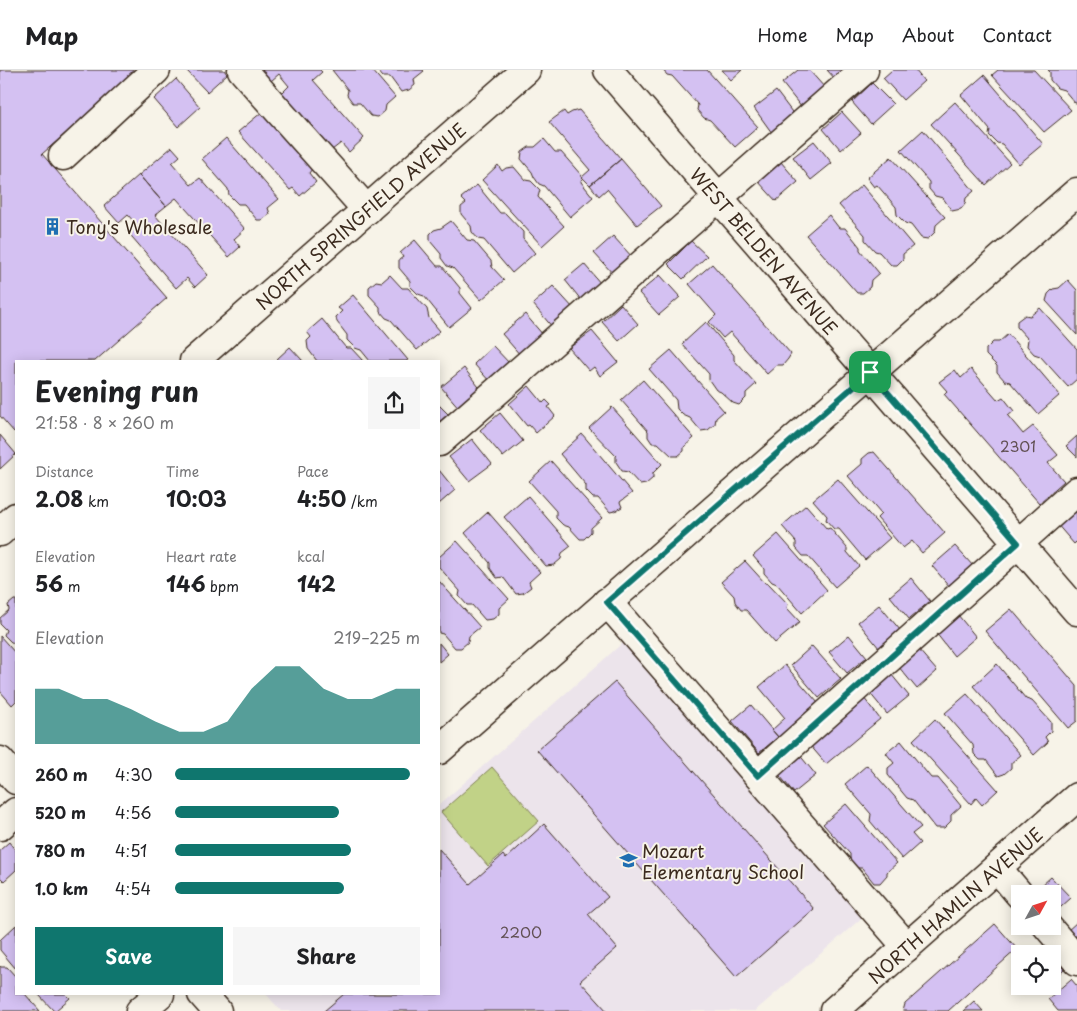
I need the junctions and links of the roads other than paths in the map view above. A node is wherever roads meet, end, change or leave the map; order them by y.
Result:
1 (156, 70) edge
2 (242, 70) edge
3 (526, 70) edge
4 (608, 70) edge
5 (864, 70) edge
6 (63, 156) dead end
7 (1077, 192) edge
8 (719, 198) junction
9 (367, 210) junction
10 (195, 360) edge
11 (870, 372) junction
12 (440, 441) edge
13 (1077, 491) edge
14 (15, 519) edge
15 (0, 532) edge
16 (1018, 543) junction
17 (607, 602) junction
18 (1077, 611) edge
19 (440, 749) edge
20 (0, 761) edge
21 (758, 776) junction
22 (15, 779) edge
23 (1077, 797) edge
24 (15, 813) edge
25 (0, 826) edge
26 (997, 868) junction
27 (1011, 885) edge
28 (1055, 935) edge
29 (907, 947) junction
30 (1077, 960) edge
31 (159, 995) edge
32 (203, 995) edge
33 (140, 1011) edge
34 (217, 1011) edge
35 (834, 1011) edge

1 - 6 street
2 - 9 street
3 - 9 street, NORTH SPRINGFIELD AVENUE
4 - 8 street, WEST BELDEN AVENUE
5 - 8 street
7 - 11 street
8 - 11 street, WEST BELDEN AVENUE
8 - 12 street
9 - 10 street, NORTH SPRINGFIELD AVENUE
11 - 16 street, WEST BELDEN AVENUE
11 - 17 street
13 - 16 street
14 - 15 street
16 - 18 street, WEST BELDEN AVENUE
16 - 21 street
17 - 19 street
17 - 21 street
20 - 22 street
21 - 29 street
23 - 26 street, NORTH HAMLIN AVENUE
24 - 25 street
26 - 27 street
26 - 29 street, NORTH HAMLIN AVENUE
28 - 30 street
29 - 35 street, NORTH HAMLIN AVENUE
31 - 33 street
32 - 34 street

